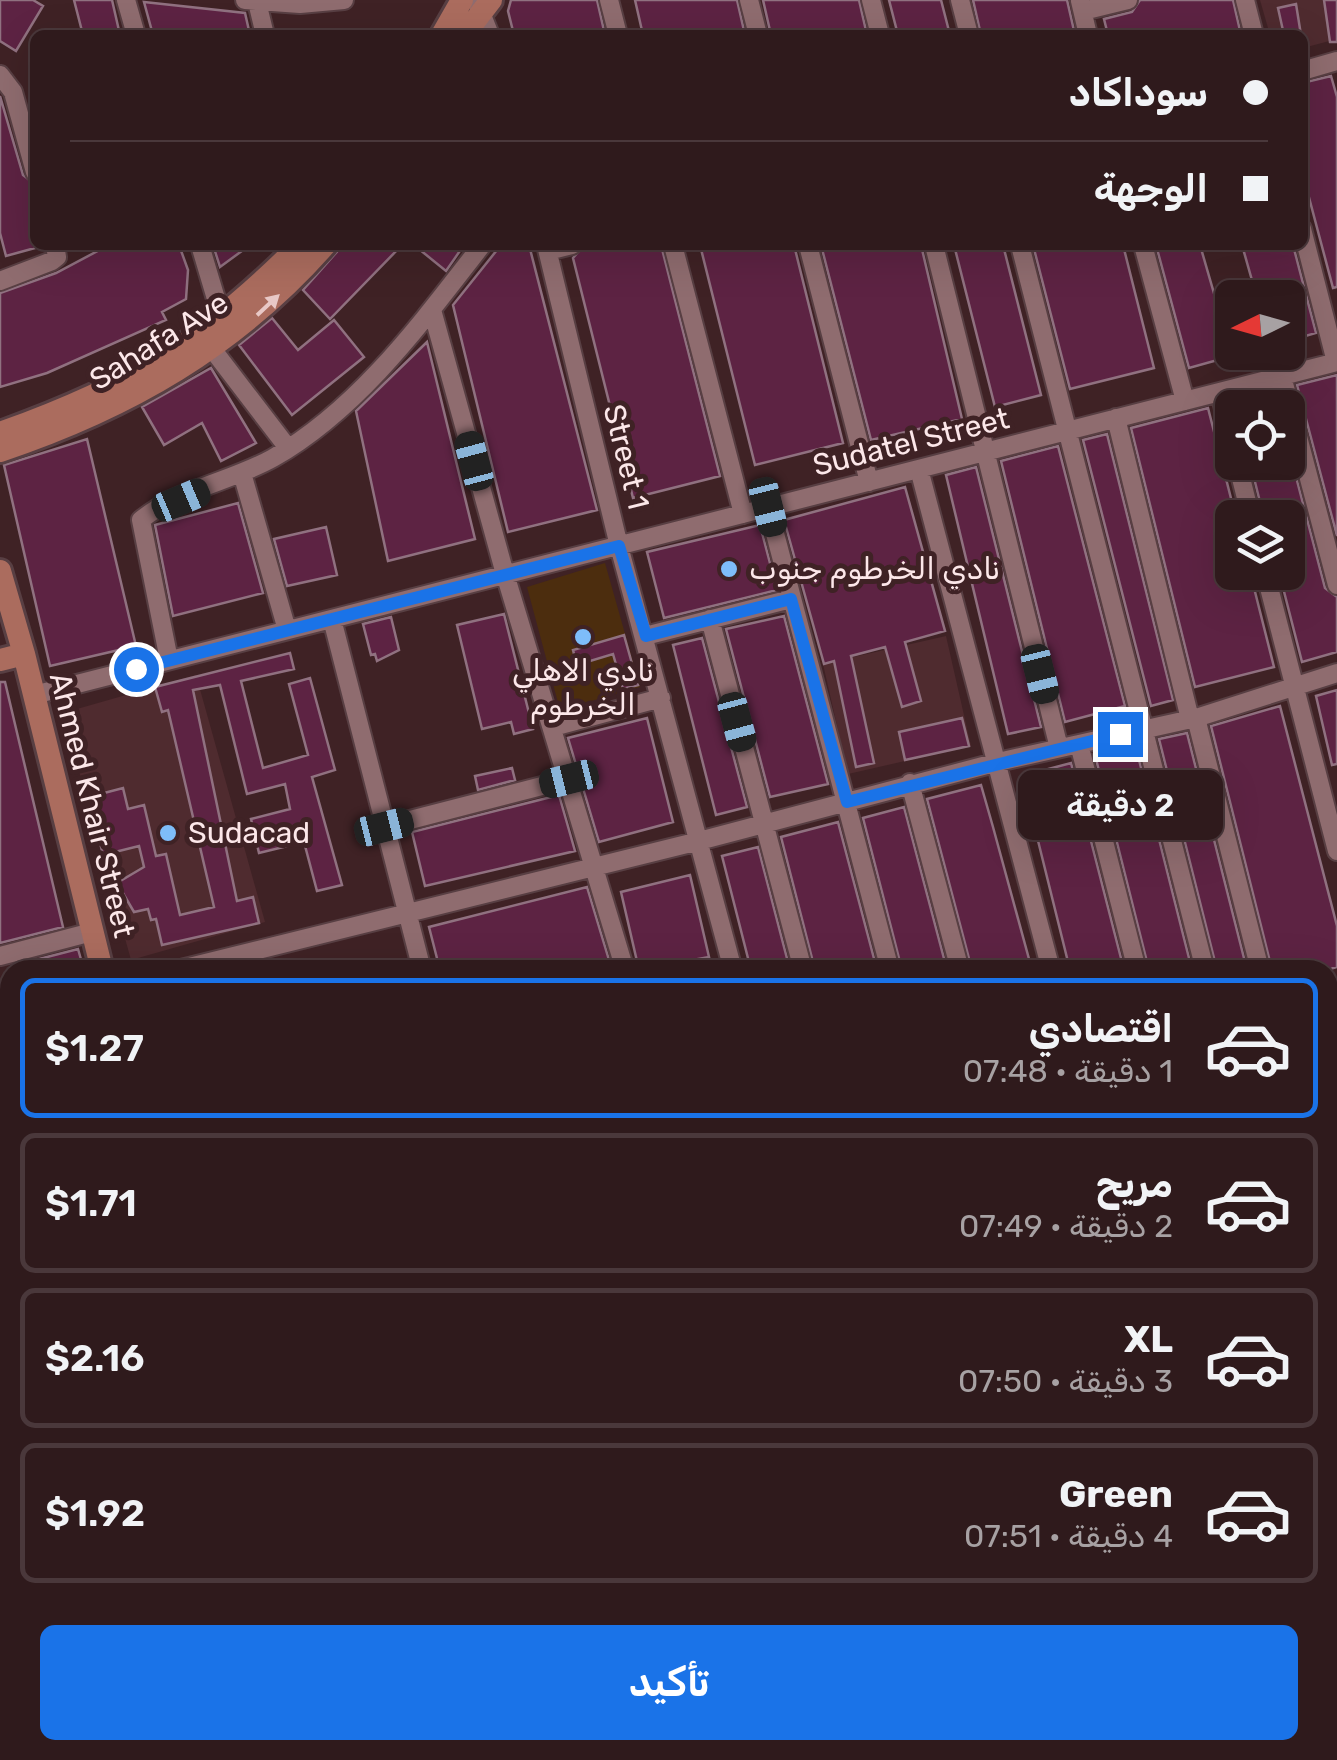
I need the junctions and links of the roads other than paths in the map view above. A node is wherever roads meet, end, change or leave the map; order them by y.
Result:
1 (126, 0) edge
2 (344, 0) edge
3 (609, 0) edge
4 (749, 0) edge
5 (871, 0) edge
6 (960, 0) edge
7 (1128, 0) edge
8 (1245, 0) edge
9 (251, 1) edge
10 (477, 3) edge
11 (1081, 6) edge
12 (135, 30) edge
13 (263, 30) edge
14 (447, 30) edge
15 (466, 30) edge
16 (488, 30) edge
17 (617, 30) edge
18 (757, 30) edge
19 (879, 30) edge
20 (967, 30) edge
21 (1253, 30) edge
22 (1337, 61) edge
23 (1308, 69) edge
24 (0, 75) edge
25 (30, 154) edge
26 (56, 250) edge
27 (201, 250) edge
28 (295, 250) edge
29 (320, 250) edge
30 (478, 250) edge
31 (547, 250) edge
32 (674, 250) edge
33 (809, 250) edge
34 (935, 250) edge
35 (1021, 250) edge
36 (1144, 250) edge
37 (1307, 250) edge
38 (0, 281) edge
39 (432, 310) junction
40 (222, 319) junction
41 (213, 350) junction
42 (1336, 362) edge
43 (1282, 376) junction
44 (1228, 390) edge
45 (1215, 393) edge
46 (1185, 401) junction
47 (1116, 418) junction
48 (1067, 431) junction
49 (0, 433) edge
50 (288, 448) junction
51 (0, 452) edge
52 (985, 452) junction
53 (919, 469) junction
54 (242, 473) junction
55 (869, 482) junction
56 (768, 507) junction
57 (743, 514) junction
58 (619, 546) junction
59 (0, 571) edge
60 (505, 574) junction
61 (1337, 586) edge
62 (1269, 590) edge
63 (791, 599) junction
64 (332, 618) junction
65 (710, 620) junction
66 (287, 630) junction
67 (646, 636) junction
68 (24, 654) junction
69 (0, 660) edge
70 (170, 660) junction
71 (1337, 673) edge
72 (1293, 685) junction
73 (34, 694) junction
74 (661, 698) junction
75 (1193, 718) junction
76 (553, 728) junction
77 (1142, 728) junction
78 (1079, 744) junction
79 (1059, 748) junction
80 (998, 762) junction
81 (569, 779) junction
82 (910, 784) junction
83 (847, 802) junction
84 (765, 824) junction
85 (384, 827) junction
86 (699, 841) junction
87 (1337, 851) edge
88 (595, 866) junction
89 (406, 914) junction
90 (92, 932) junction
91 (0, 956) edge
92 (99, 960) edge
93 (218, 960) edge
94 (419, 960) edge
95 (622, 960) edge
96 (730, 960) edge
97 (800, 960) edge
98 (887, 960) edge
99 (957, 960) edge
100 (1048, 960) edge
101 (1133, 960) edge
102 (1202, 960) edge
103 (1257, 960) edge

1 - 12 street
2 - 9 street
3 - 17 street
4 - 18 street
5 - 19 street
6 - 20 street
7 - 11 street
8 - 21 street
9 - 13 street
10 - 14 main road
10 - 15 main road
10 - 16 street
22 - 23 street
24 - 25 street
26 - 38 street
27 - 40 street
28 - 40 main road
41 -> 29 main road, Sahafa Ave
30 - 39 street
31 - 58 street, Street 1
32 - 57 street
33 - 55 street
34 - 52 street
35 - 48 street
36 - 46 street
37 - 42 street
39 - 50 street
39 - 60 street
40 - 49 main road
41 - 50 street
41 - 51 main road, Sahafa Ave
42 - 43 street, Sudatel Street
43 - 44 street, Sudatel Street
43 - 61 street
45 - 46 street, Sudatel Street
46 - 47 street, Sudatel Street
47 - 48 street, Sudatel Street
47 - 75 street
48 - 52 street, Sudatel Street
48 - 77 street
50 - 54 street
52 - 53 street, Sudatel Street
52 - 79 street
53 - 55 street, Sudatel Street
53 - 80 street
54 - 66 street
54 - 70 street
55 - 56 street, Sudatel Street
56 - 57 street, Sudatel Street
56 - 63 street
57 - 58 street, Sudatel Street
58 - 60 street, Sudatel Street
58 - 67 street, Street 1
59 - 68 main road, Ahmed Khair Street
60 - 64 street, Sudatel Street
60 - 76 street
62 - 72 street
63 - 65 street
63 - 83 street
64 - 66 street, Sudatel Street
64 - 85 street
65 - 67 street
65 - 84 street
66 - 70 street, Sudatel Street
67 - 74 street, Street 1
68 - 69 main road
68 - 73 main road, Ahmed Khair Street
70 - 73 street, Sudatel Street
71 - 72 street
72 - 75 street
72 - 87 street
73 - 90 main road, Ahmed Khair Street
74 - 76 street
74 - 86 street, Street 1
75 - 77 street
75 - 103 street
76 - 81 street
77 - 78 street
77 - 102 street
78 - 79 street
78 - 101 street
79 - 80 street
80 - 82 street
80 - 100 street
81 - 85 street
81 - 88 street
82 - 83 street
82 - 99 street
83 - 84 street
83 - 98 street
84 - 86 street
84 - 97 street
85 - 89 street
86 - 88 street
86 - 96 street, Street 1
88 - 89 street
88 - 95 street
89 - 93 street
89 - 94 street
90 - 91 street
90 - 92 main road, Ahmed Khair Street

